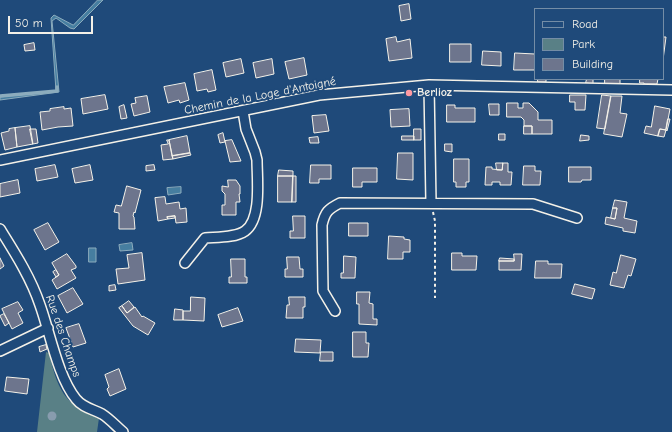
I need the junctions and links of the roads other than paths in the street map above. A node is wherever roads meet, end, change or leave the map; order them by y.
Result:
1 (429, 85) junction
2 (672, 90) edge
3 (243, 111) junction
4 (0, 160) edge
5 (431, 204) junction
6 (577, 218) dead end
7 (0, 229) edge
8 (185, 263) dead end
9 (336, 311) dead end
10 (48, 328) junction
11 (0, 351) edge
12 (123, 432) edge

1 - 2 street, Chemin de la Loge d'Antoigné
1 - 3 street, Chemin de la Loge d'Antoigné
1 - 5 street
3 - 4 street, Chemin de la Loge d'Antoigné
3 - 8 street
5 - 6 street
5 - 9 street
7 - 10 street, Rue des Champs
10 - 11 street
10 - 12 street, Rue des Champs

